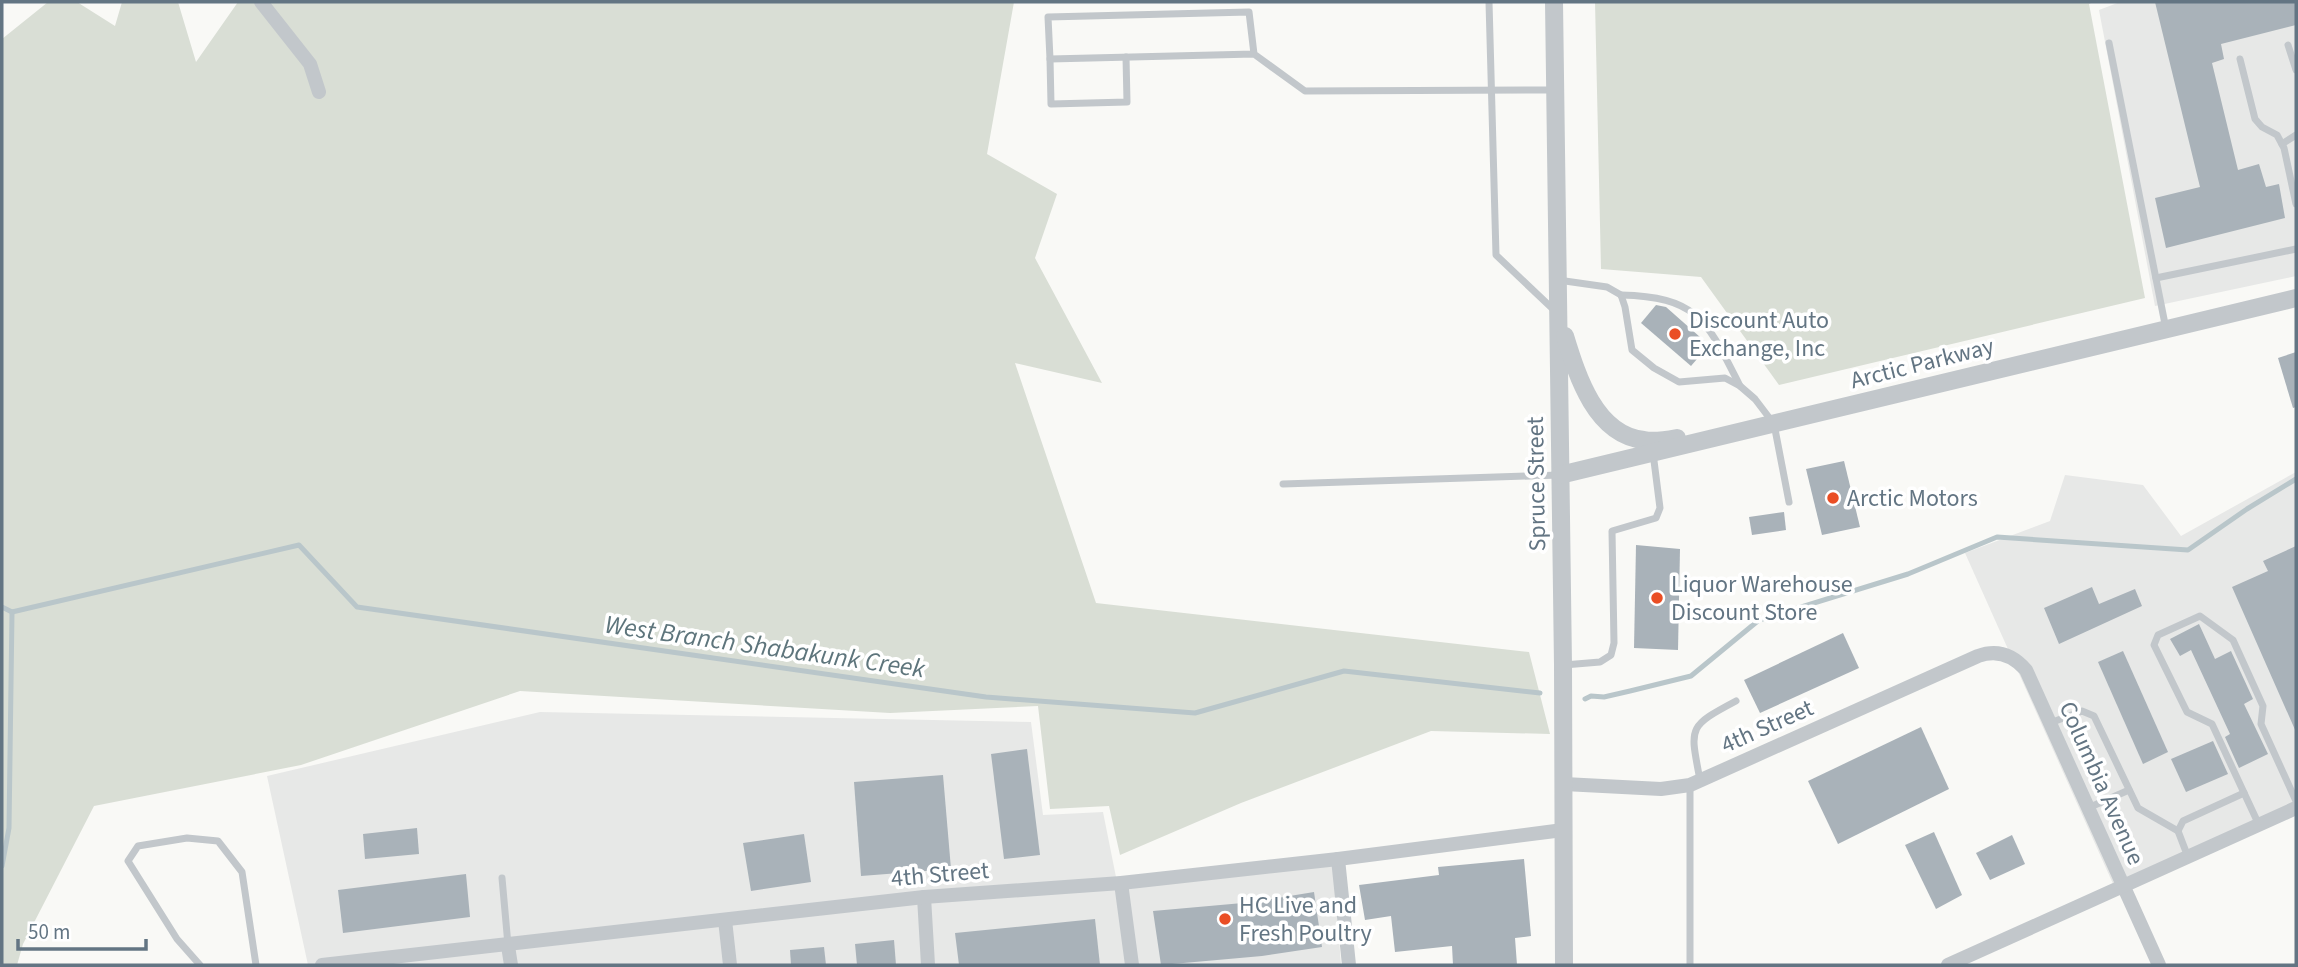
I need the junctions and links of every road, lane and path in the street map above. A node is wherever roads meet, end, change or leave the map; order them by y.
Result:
1 (261, 2) edge
2 (1489, 2) edge
3 (1554, 2) edge
4 (2109, 43) dead end
5 (2288, 45) dead end
6 (1254, 54) junction
7 (1126, 57) junction
8 (1050, 59) junction
9 (2240, 59) dead end
10 (2296, 71) edge
11 (1491, 90) junction
12 (1556, 90) junction
13 (319, 92) dead end
14 (2296, 135) edge
15 (2282, 145) junction
16 (2296, 204) edge
17 (2296, 249) edge
18 (2156, 278) junction
19 (1558, 280) junction
20 (1621, 295) junction
21 (2296, 298) edge
22 (1558, 314) junction
23 (2166, 329) junction
24 (1740, 386) junction
25 (1773, 424) junction
26 (1653, 453) junction
27 (1560, 475) junction
28 (1283, 484) dead end
29 (1789, 502) dead end
30 (1978, 656) joint
31 (1563, 665) junction
32 (1736, 701) dead end
33 (2050, 723) junction
34 (1695, 783) junction
35 (1563, 784) junction
36 (2129, 790) junction
37 (2244, 793) junction
38 (2296, 801) edge
39 (2088, 808) junction
40 (2296, 808) edge
41 (2259, 825) junction
42 (1563, 830) junction
43 (2178, 831) junction
44 (2188, 857) junction
45 (1339, 859) junction
46 (502, 878) dead end
47 (1121, 883) junction
48 (2123, 886) junction
49 (924, 897) junction
50 (725, 920) junction
51 (508, 946) junction
52 (200, 965) edge
53 (256, 965) edge
54 (322, 965) edge
55 (511, 965) edge
56 (730, 965) edge
57 (928, 965) edge
58 (1132, 965) edge
59 (1349, 965) edge
60 (1564, 965) edge
61 (1690, 965) edge
62 (1948, 965) edge
63 (2159, 965) edge

1 - 13 street
2 - 11 lane
3 - 12 street, Spruce Street
4 - 18 lane
5 - 10 lane
6 - 7 lane
6 - 8 lane
6 - 11 lane
7 - 8 lane
7 - 8 lane
9 - 15 lane
11 - 12 lane
11 - 22 lane
12 - 19 street, Spruce Street
14 - 15 lane
15 - 16 lane
17 - 18 lane
18 - 23 lane
19 - 20 lane
19 - 22 street, Spruce Street
20 - 24 lane
20 - 24 lane
21 - 23 street, Arctic Parkway
22 - 25 street
22 - 27 street, Spruce Street
23 - 25 street, Arctic Parkway
24 - 25 lane
25 - 26 street, Arctic Parkway
25 - 29 lane
26 - 27 street, Arctic Parkway
26 - 31 lane
27 - 28 lane
27 - 31 street, Spruce Street
30 - 33 street, Columbia Avenue
30 - 34 street, 4th Street
31 - 35 street, Spruce Street
32 - 34 lane
33 - 36 lane
33 - 39 street, Columbia Avenue
34 - 35 street, 4th Street
34 - 61 lane
35 - 42 street, Spruce Street
36 - 39 lane
36 - 43 lane
37 - 38 lane
37 - 41 lane
37 - 43 lane
39 - 48 street, Columbia Avenue
40 - 41 street
41 - 44 street
42 - 45 street, 4th Street
42 - 60 street, Spruce Street
43 - 44 lane
44 - 48 street
45 - 47 street, 4th Street
45 - 59 street
46 - 51 lane
47 - 49 street, 4th Street
47 - 58 street
48 - 62 street
48 - 63 street, Columbia Avenue
49 - 50 street, 4th Street
49 - 57 street
50 - 51 street, 4th Street
50 - 56 street
51 - 54 street, 4th Street
51 - 55 street
52 - 53 lane

